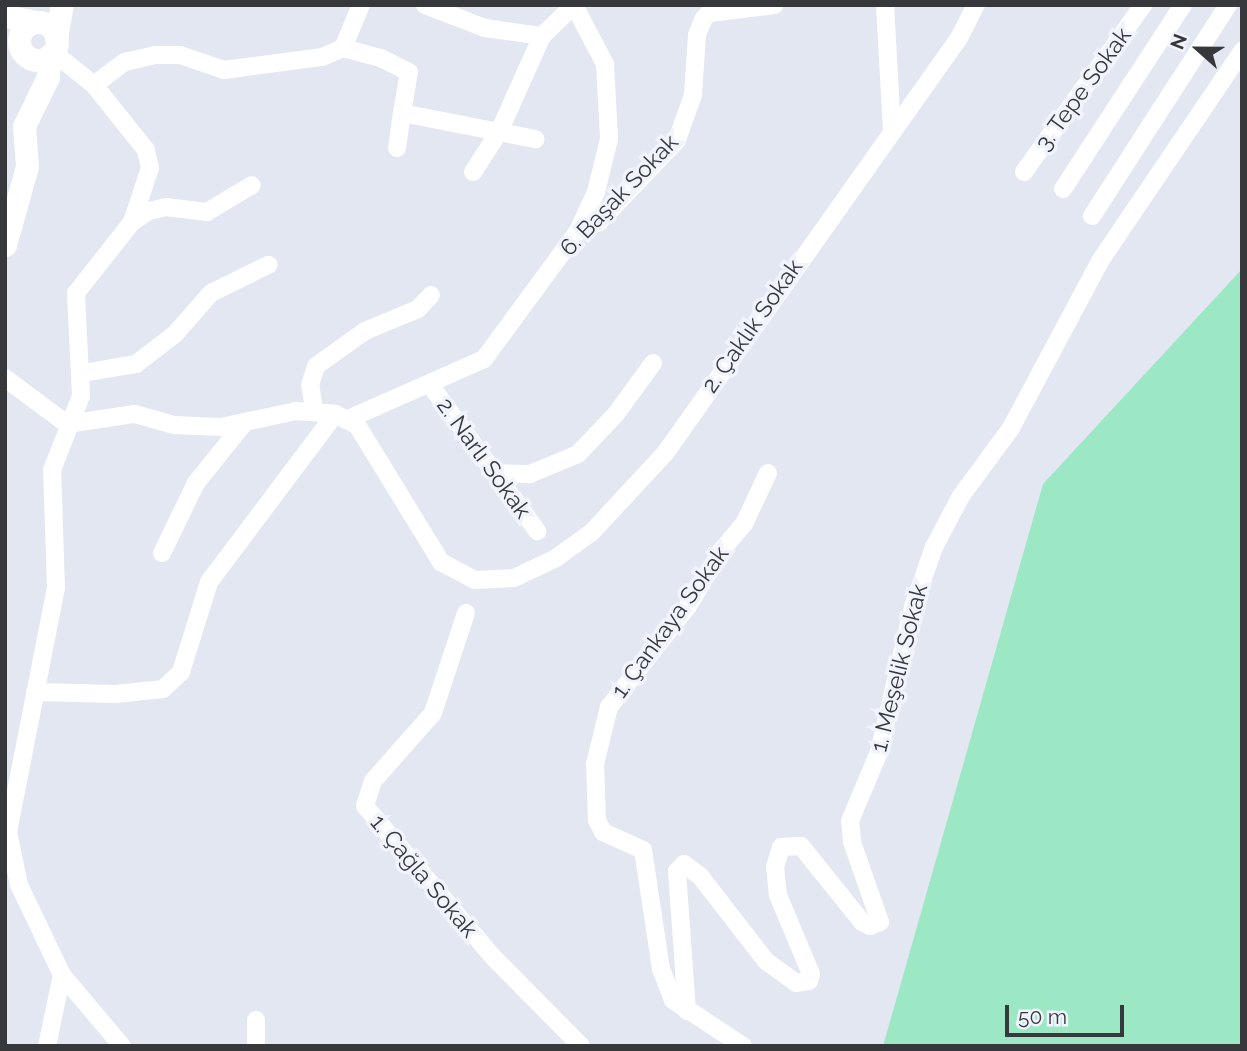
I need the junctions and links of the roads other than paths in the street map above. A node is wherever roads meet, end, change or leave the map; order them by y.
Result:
1 (62, 5) edge
2 (361, 5) edge
3 (425, 5) edge
4 (574, 5) edge
5 (775, 5) edge
6 (885, 5) edge
7 (976, 5) edge
8 (1143, 5) edge
9 (1183, 5) edge
10 (1228, 5) edge
11 (5, 16) edge
12 (48, 33) edge
13 (542, 36) junction
14 (13, 46) edge
15 (343, 48) junction
16 (1242, 51) edge
17 (94, 85) junction
18 (402, 113) junction
19 (892, 130) junction
20 (499, 132) junction
21 (535, 139) dead end
22 (397, 148) dead end
23 (473, 172) dead end
24 (1024, 172) dead end
25 (252, 185) dead end
26 (1063, 189) dead end
27 (1092, 216) dead end
28 (132, 222) junction
29 (578, 231) junction
30 (5, 245) edge
31 (268, 265) dead end
32 (431, 295) dead end
33 (653, 363) dead end
34 (83, 373) junction
35 (5, 378) edge
36 (431, 386) junction
37 (314, 410) junction
38 (341, 417) junction
39 (245, 422) junction
40 (67, 424) junction
41 (496, 473) junction
42 (768, 473) dead end
43 (537, 531) dead end
44 (162, 553) dead end
45 (466, 613) dead end
46 (35, 692) junction
47 (62, 975) junction
48 (687, 1011) junction
49 (256, 1020) dead end
50 (47, 1046) edge
51 (122, 1046) edge
52 (257, 1046) edge
53 (581, 1046) edge
54 (743, 1046) edge

1 - 12 main road
2 - 15 street
3 - 13 street
4 - 13 street
4 - 29 street
5 - 29 street, 6. Başak Sokak
6 - 19 street
7 - 19 street, 2. Çaklık Sokak
8 - 24 street, 3. Tepe Sokak
9 - 26 street
10 - 27 street
11 - 12 main road
12 - 14 main road
12 - 14 main road
12 - 17 street
12 - 30 main road
13 - 20 street
15 - 17 street
15 - 18 street
16 - 48 street, 1. Meşelik Sokak
17 - 28 street
18 - 20 street
18 - 22 street
19 - 38 street, 2. Çaklık Sokak
20 - 21 street
20 - 23 street
25 - 28 street
28 - 34 street
29 - 36 street, 6. Başak Sokak
31 - 34 street
32 - 37 street
33 - 41 street
34 - 40 street
35 - 40 street
36 - 38 street, 6. Başak Sokak
36 - 41 street, 2. Narlı Sokak
37 - 38 street
37 - 39 street
38 - 46 street
39 - 40 street
39 - 44 street
40 - 46 street
41 - 43 street, 2. Narlı Sokak
42 - 48 street, 1. Çankaya Sokak
45 - 53 street, 1. Çağla Sokak
46 - 47 street
47 - 50 street
47 - 51 street
48 - 54 street, 1. Çankaya Sokak
49 - 52 street

